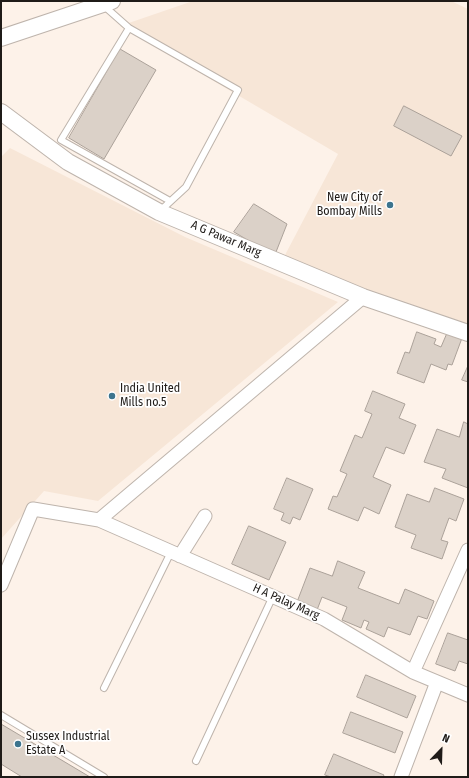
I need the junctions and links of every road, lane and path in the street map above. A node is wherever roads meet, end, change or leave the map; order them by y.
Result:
1 (107, 3) edge
2 (129, 28) junction
3 (1, 38) edge
4 (1, 112) edge
5 (165, 207) junction
6 (363, 297) junction
7 (468, 333) edge
8 (206, 516) dead end
9 (99, 520) junction
10 (468, 550) edge
11 (176, 554) junction
12 (1, 585) edge
13 (273, 596) junction
14 (413, 672) junction
15 (437, 682) junction
16 (104, 688) dead end
17 (468, 695) edge
18 (1, 715) edge
19 (196, 761) dead end
20 (104, 777) edge
21 (401, 777) edge

1 - 2 lane
1 - 3 street
2 - 5 lane
2 - 5 lane
4 - 5 street, A G Pawar Marg
5 - 6 street, A G Pawar Marg
6 - 7 street, A G Pawar Marg
6 - 9 street
8 - 11 street
9 - 11 street, H A Palay Marg
9 - 12 street, H A Palay Marg
10 - 14 street
11 - 13 street, H A Palay Marg
11 - 16 lane
13 - 14 street, H A Palay Marg
13 - 19 lane
14 - 15 street, H A Palay Marg
15 - 17 street, H A Palay Marg
15 - 21 street
18 - 20 lane

